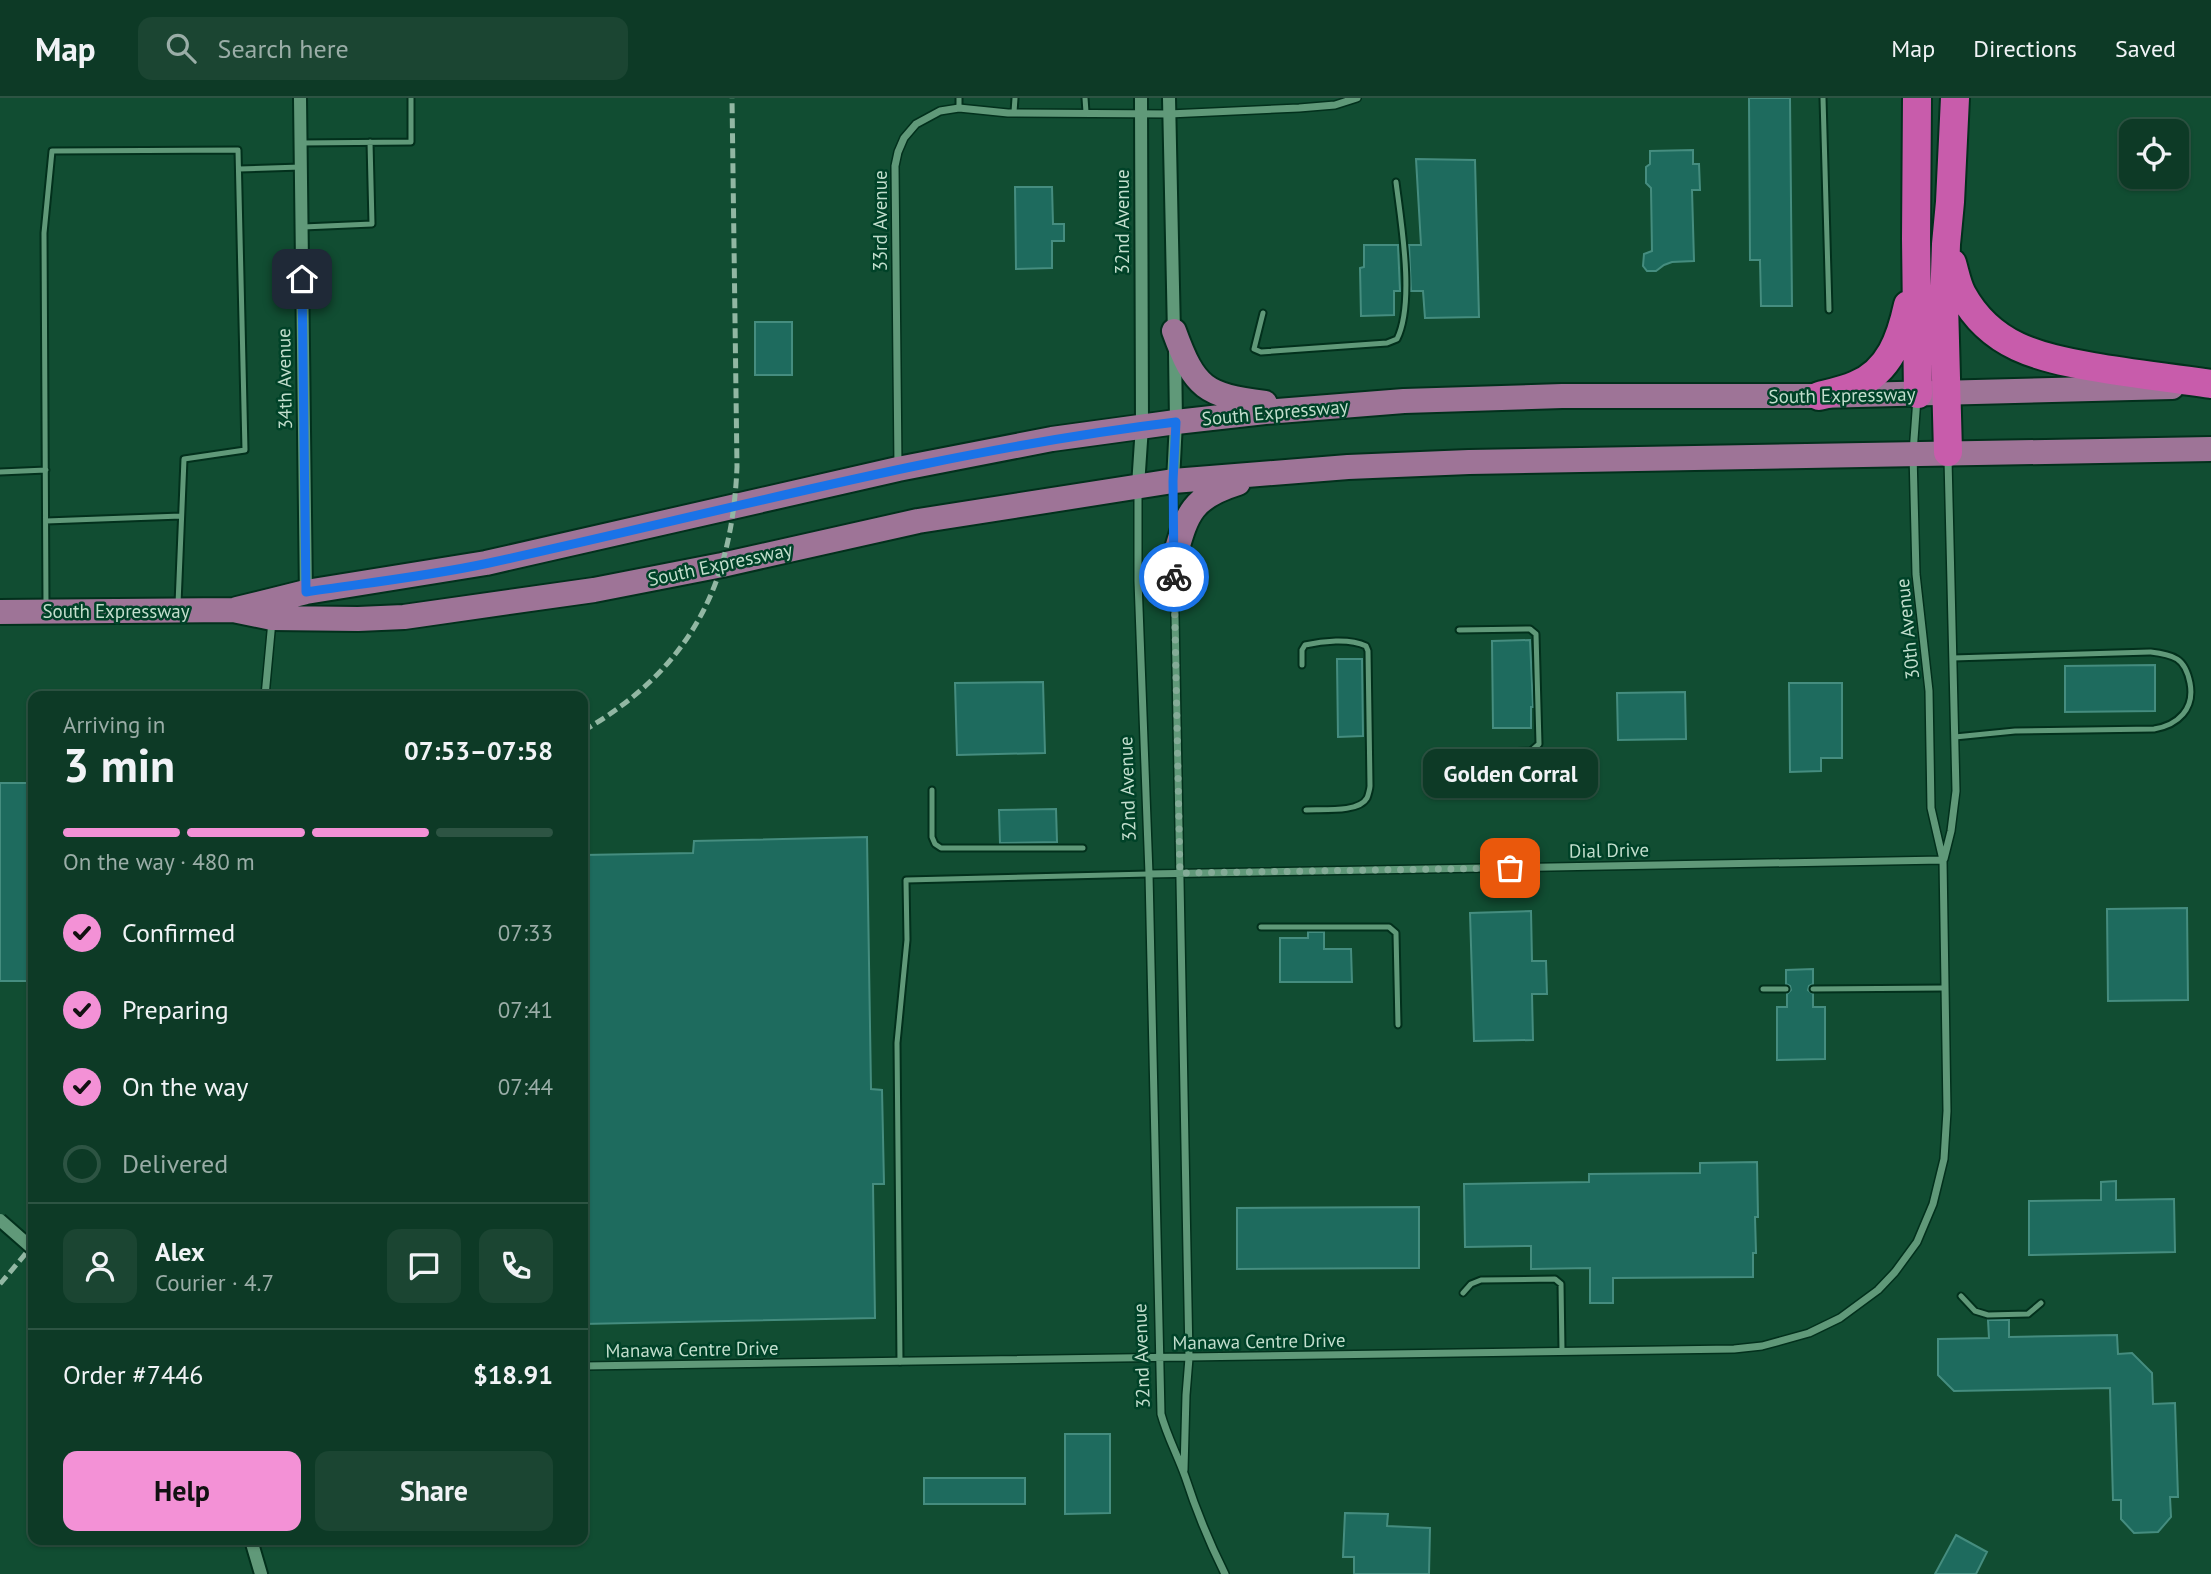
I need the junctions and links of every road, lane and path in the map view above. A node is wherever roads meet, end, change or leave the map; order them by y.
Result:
1 (300, 98) edge
2 (411, 98) edge
3 (959, 98) edge
4 (1015, 98) edge
5 (1085, 98) edge
6 (1141, 98) edge
7 (1169, 98) edge
8 (1357, 98) edge
9 (1824, 98) edge
10 (1917, 98) edge
11 (1955, 98) edge
12 (959, 108) junction
13 (1086, 112) junction
14 (1140, 112) junction
15 (1014, 113) junction
16 (1169, 114) junction
17 (370, 142) junction
18 (301, 143) junction
19 (301, 166) junction
20 (239, 169) junction
21 (1396, 182) dead end
22 (302, 227) junction
23 (1916, 239) junction
24 (1946, 244) junction
25 (1829, 310) dead end
26 (1263, 313) dead end
27 (1174, 331) junction
28 (2211, 385) edge
29 (1918, 394) junction
30 (1946, 394) junction
31 (1819, 397) junction
32 (1308, 408) junction
33 (1176, 422) junction
34 (1142, 426) junction
35 (2211, 449) edge
36 (1948, 452) junction
37 (1913, 453) junction
38 (898, 469) junction
39 (46, 470) junction
40 (1278, 471) junction
41 (0, 472) edge
42 (1173, 481) junction
43 (1138, 486) junction
44 (181, 516) junction
45 (46, 521) junction
46 (1174, 559) junction
47 (306, 592) junction
48 (272, 609) junction
49 (177, 611) junction
50 (0, 612) edge
51 (47, 612) junction
52 (305, 618) junction
53 (1459, 630) dead end
54 (1953, 658) junction
55 (1302, 665) dead end
56 (265, 691) edge
57 (1955, 737) junction
58 (1461, 753) dead end
59 (932, 790) dead end
60 (1306, 810) dead end
61 (1083, 848) dead end
62 (1943, 860) junction
63 (1180, 873) junction
64 (1149, 874) junction
65 (1261, 928) dead end
66 (1945, 988) junction
67 (1763, 989) dead end
68 (1786, 989) dead end
69 (1813, 989) dead end
70 (1398, 1025) dead end
71 (0, 1220) edge
72 (28, 1245) edge
73 (1878, 1290) joint
74 (1463, 1293) dead end
75 (1961, 1296) dead end
76 (2041, 1303) dead end
77 (1562, 1350) junction
78 (1189, 1358) junction
79 (1159, 1359) junction
80 (900, 1362) junction
81 (588, 1366) edge
82 (1184, 1474) junction
83 (252, 1545) edge
84 (261, 1574) edge
85 (1225, 1574) edge

1 - 18 street, 34th Avenue
2 - 17 lane
3 - 12 lane
4 - 15 lane
5 - 13 lane
6 - 14 street, 32nd Avenue
7 - 16 street, 32nd Avenue
8 - 16 street, 33rd Avenue
9 - 25 lane
10 - 23 highway
11 - 24 highway
12 - 15 street, 33rd Avenue
12 - 38 street, 33rd Avenue
13 - 14 street, 33rd Avenue
13 - 15 street, 33rd Avenue
14 - 16 street, 33rd Avenue
14 - 34 street, 32nd Avenue
16 - 27 street, 32nd Avenue
17 - 18 lane
17 - 22 lane
18 - 19 street, 34th Avenue
19 - 20 lane
19 - 22 street, 34th Avenue
20 - 39 lane
20 - 44 lane
21 - 26 lane
22 - 47 street, 34th Avenue
23 - 29 highway
23 - 31 highway
24 - 28 highway
24 - 30 highway
27 - 32 main road
27 - 33 street, 32nd Avenue
28 - 30 main road, South Expressway
29 - 30 main road, South Expressway
29 - 31 main road, South Expressway
29 - 37 street, 30th Avenue
30 - 36 highway
31 - 32 main road, South Expressway
32 - 33 main road, South Expressway
33 - 34 main road, South Expressway
33 - 42 street, 32nd Avenue
34 - 38 main road, South Expressway
34 - 43 street, 32nd Avenue
35 - 36 main road, South Expressway
36 - 37 main road, South Expressway
36 - 54 street, 30th Avenue
37 - 40 main road, South Expressway
37 - 62 street, 30th Avenue
38 - 47 main road, South Expressway
39 - 41 lane
39 - 45 lane
40 - 42 main road, South Expressway
40 - 46 main road
42 - 43 main road, South Expressway
42 - 46 street, 32nd Avenue
43 - 52 main road, South Expressway
43 - 64 street, 32nd Avenue
44 - 45 lane
44 - 49 lane
45 - 51 lane
46 - 63 street, 32nd Avenue
47 - 48 main road, South Expressway
47 - 52 street, 34th Avenue
48 - 49 main road, South Expressway
48 - 52 main road, South Expressway
48 - 56 street
49 - 51 main road, South Expressway
50 - 51 main road, South Expressway
53 - 58 lane
54 - 57 street, 30th Avenue
54 - 57 lane
55 - 60 lane
57 - 62 street, 30th Avenue
59 - 61 lane
62 - 63 street, Dial Drive
62 - 66 street, 30th Avenue
63 - 64 street, Dial Drive
63 - 78 street, 32nd Avenue
64 - 79 street, 32nd Avenue
64 - 80 lane
65 - 70 lane
66 - 69 lane
66 - 73 street, 30th Avenue
67 - 68 lane
71 - 72 street, bridge
73 - 77 street, Manawa Centre Drive
74 - 77 lane
75 - 76 lane
77 - 78 street, Manawa Centre Drive
78 - 79 street, Manawa Centre Drive
78 - 82 street, 32nd Avenue
79 - 80 street, Manawa Centre Drive
79 - 82 street, 32nd Avenue
80 - 81 street, Manawa Centre Drive
82 - 85 street, 32nd Avenue
83 - 84 street

